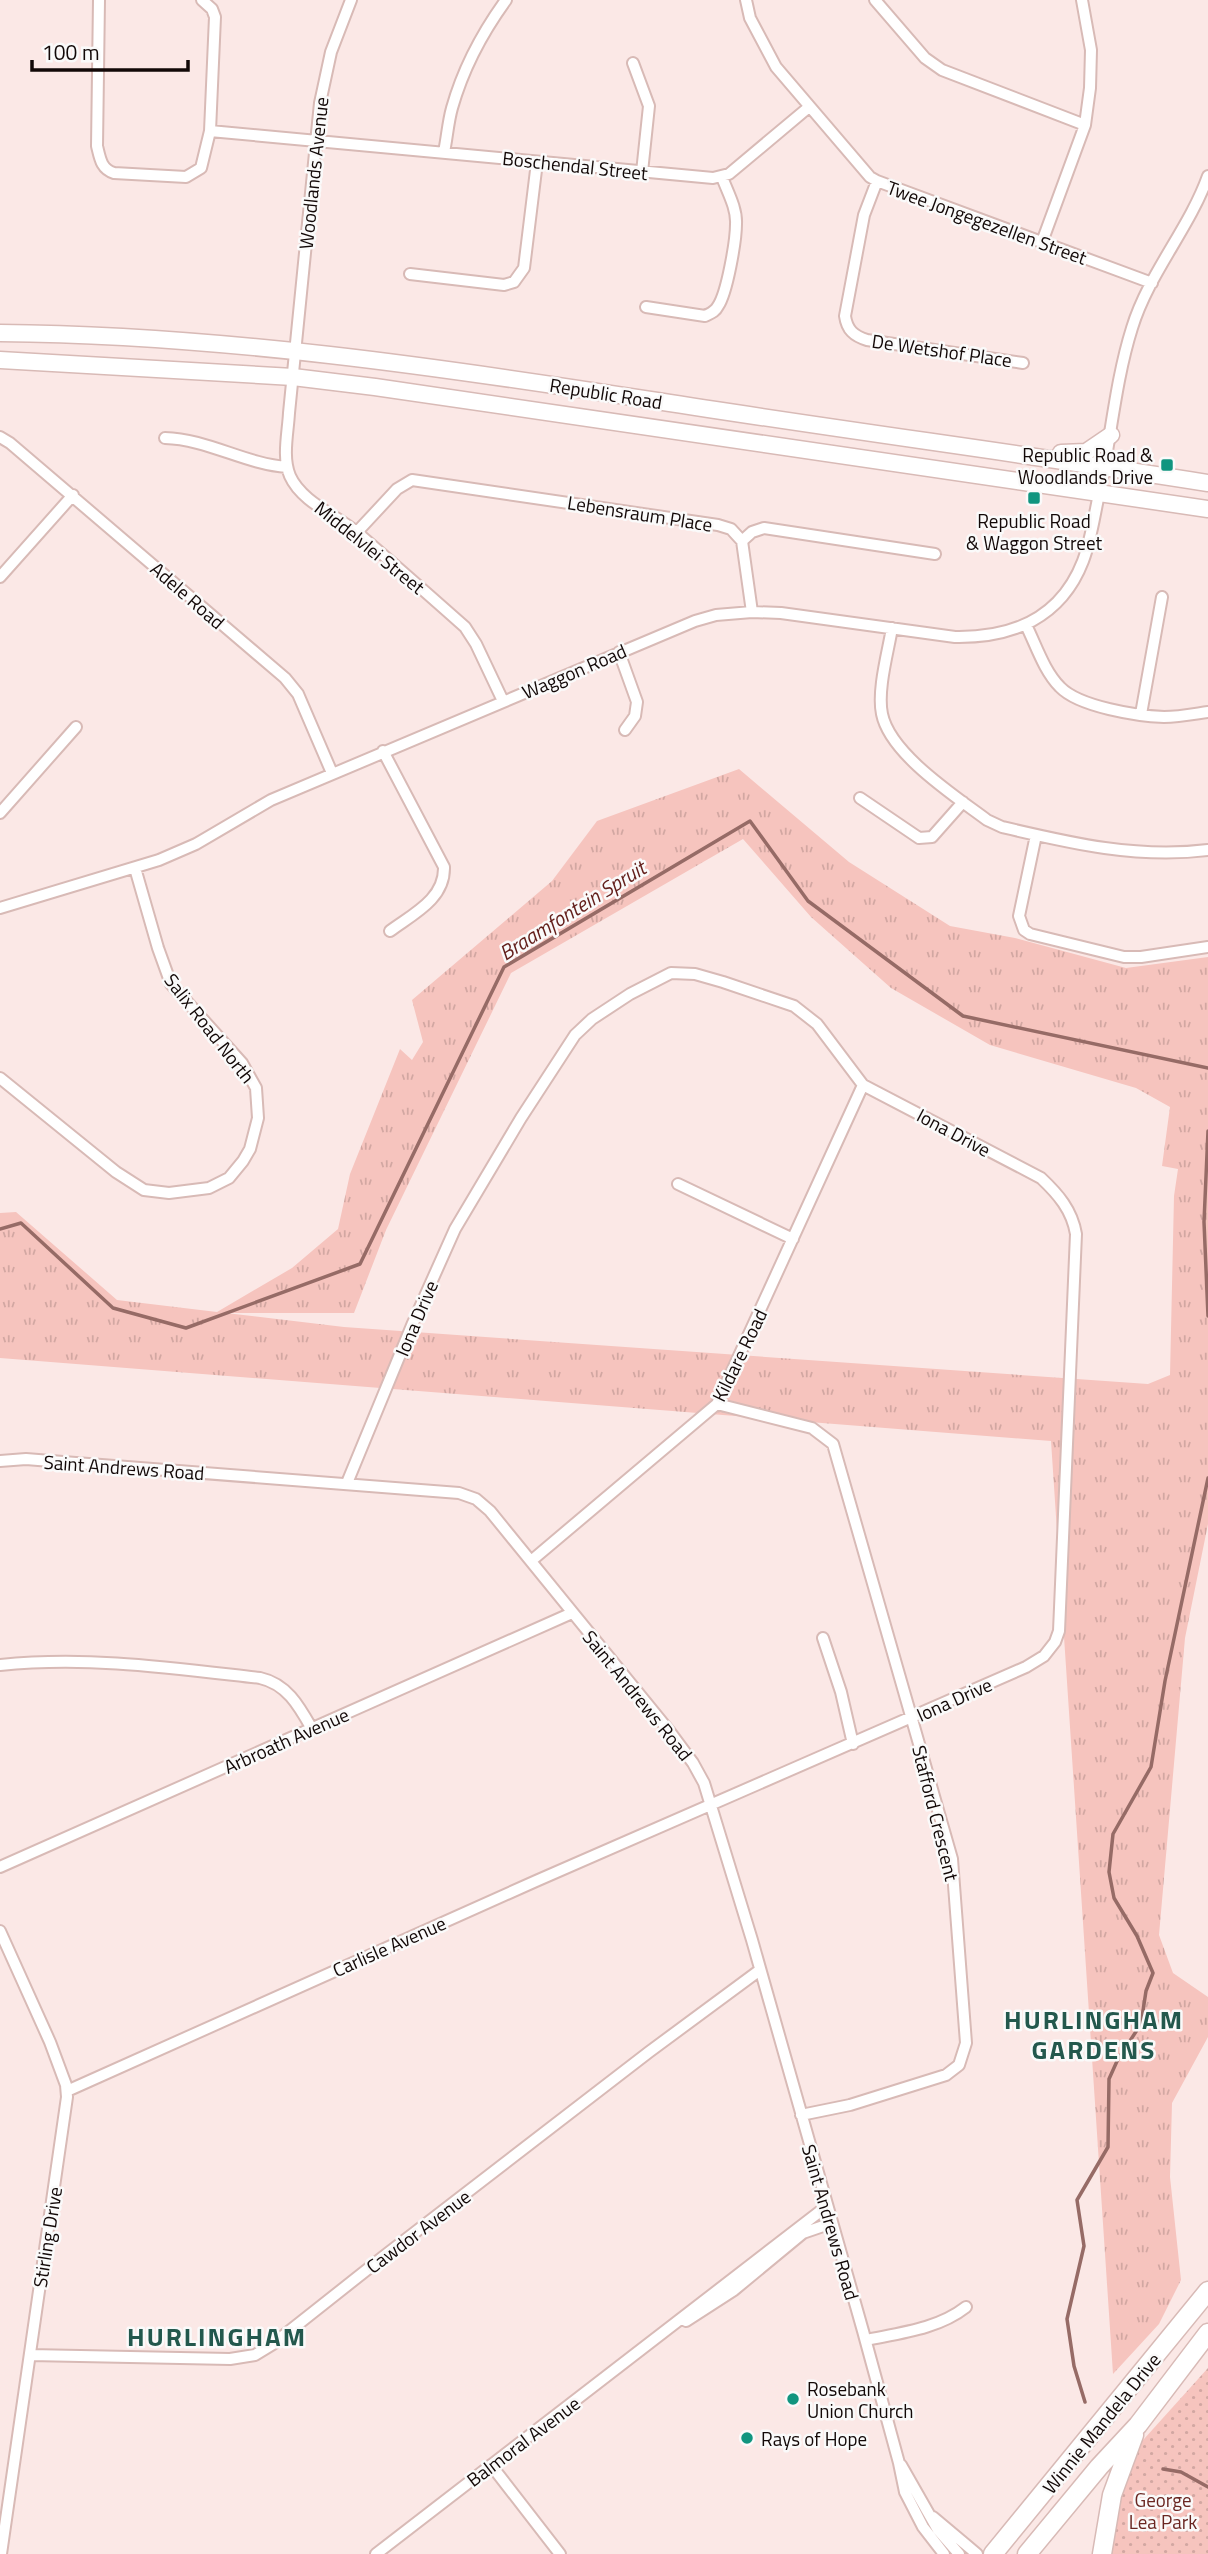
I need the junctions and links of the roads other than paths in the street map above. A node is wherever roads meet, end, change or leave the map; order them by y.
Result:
1 (99, 0) edge
2 (202, 0) edge
3 (351, 0) edge
4 (506, 0) edge
5 (746, 0) edge
6 (875, 0) edge
7 (1082, 0) edge
8 (633, 63) dead end
9 (809, 107) junction
10 (1085, 125) junction
11 (210, 131) junction
12 (316, 140) junction
13 (444, 152) junction
14 (537, 162) junction
15 (642, 172) junction
16 (1208, 176) edge
17 (722, 177) junction
18 (877, 181) junction
19 (1042, 242) junction
20 (410, 274) dead end
21 (1152, 283) junction
22 (646, 307) dead end
23 (0, 333) edge
24 (295, 351) junction
25 (0, 359) edge
26 (1023, 363) dead end
27 (293, 377) junction
28 (1111, 435) junction
29 (165, 438) dead end
30 (5, 440) edge
31 (1009, 453) junction
32 (287, 467) junction
33 (1105, 467) junction
34 (1208, 483) edge
35 (1099, 493) junction
36 (73, 495) junction
37 (1208, 509) edge
38 (357, 532) junction
39 (742, 541) junction
40 (935, 554) dead end
41 (0, 577) edge
42 (1162, 597) dead end
43 (752, 612) junction
44 (1026, 625) junction
45 (892, 628) junction
46 (619, 652) junction
47 (503, 701) junction
48 (1208, 712) edge
49 (1141, 714) junction
50 (76, 727) dead end
51 (625, 730) dead end
52 (383, 751) junction
53 (332, 773) junction
54 (860, 797) dead end
55 (963, 802) junction
56 (0, 813) edge
57 (1036, 835) junction
58 (1208, 849) edge
59 (135, 868) junction
60 (0, 908) edge
61 (390, 931) dead end
62 (1208, 947) edge
63 (0, 1078) edge
64 (863, 1085) junction
65 (678, 1184) dead end
66 (793, 1239) junction
67 (717, 1404) junction
68 (0, 1461) edge
69 (347, 1483) junction
70 (531, 1561) junction
71 (572, 1613) junction
72 (823, 1638) dead end
73 (0, 1665) edge
74 (913, 1718) junction
75 (312, 1729) junction
76 (853, 1744) junction
77 (712, 1804) junction
78 (0, 1867) edge
79 (0, 1931) edge
80 (760, 1970) junction
81 (67, 2091) junction
82 (801, 2115) junction
83 (827, 2206) junction
84 (832, 2223) junction
85 (749, 2271) junction
86 (1208, 2291) edge
87 (966, 2307) dead end
88 (1208, 2333) edge
89 (866, 2340) junction
90 (30, 2355) junction
91 (1138, 2425) junction
92 (900, 2463) junction
93 (491, 2465) junction
94 (931, 2515) junction
95 (1, 2554) edge
96 (376, 2554) edge
97 (560, 2554) edge
98 (944, 2554) edge
99 (960, 2554) edge
100 (977, 2554) edge
101 (993, 2554) edge
102 (1027, 2554) edge
103 (1102, 2554) edge

1 - 11 street
2 - 11 street
3 - 12 street, Woodlands Avenue
4 - 13 street
5 - 9 street, Twee Jongegezellen Street
6 - 10 street
7 - 10 street
8 - 15 street
9 - 17 street
9 - 18 street, Twee Jongegezellen Street
10 - 19 street
11 - 12 street, Boschendal Street
12 - 13 street, Boschendal Street
12 - 24 street, Woodlands Avenue
13 - 14 street, Boschendal Street
14 - 15 street, Boschendal Street
14 - 20 street
15 - 17 street, Boschendal Street
16 - 21 street
17 - 22 street
18 - 19 street, Twee Jongegezellen Street
18 - 26 street, De Wetshof Place
19 - 21 street, Twee Jongegezellen Street
21 - 28 street
23 - 24 main road, Republic Road
24 - 27 street, Woodlands Avenue
24 - 31 main road, Republic Road
25 - 27 main road, Republic Road
27 - 32 street
27 - 35 main road, Republic Road
28 - 31 main road
28 - 33 street
29 - 32 street
30 - 36 street, Adele Road
31 - 33 main road, Republic Road
32 - 38 street, Middelvlei Street
33 - 34 main road, Republic Road
33 - 35 street, Waggon Road
35 - 37 main road, Republic Road
35 - 44 street, Waggon Road
36 - 41 street
36 - 53 street, Adele Road
38 - 39 street, Lebensraum Place
38 - 47 street, Middelvlei Street
39 - 40 street
39 - 43 street
42 - 49 street
43 - 45 street, Waggon Road
43 - 46 street, Waggon Road
44 - 45 street, Waggon Road
44 - 49 street
45 - 55 street
46 - 47 street, Waggon Road
46 - 51 street
47 - 52 street, Waggon Road
48 - 49 street
50 - 56 street
52 - 53 street, Waggon Road
52 - 61 street
53 - 59 street, Waggon Road
54 - 55 street
55 - 57 street
57 - 58 street
57 - 62 street
59 - 60 street, Waggon Road
59 - 63 street, Salix Road North
64 - 66 street, Kildare Road
64 - 69 street, Iona Drive
64 - 74 street, Iona Drive
65 - 66 street
66 - 67 street, Kildare Road
67 - 70 street, Kildare Road
67 - 74 street, Stafford Crescent
68 - 69 street, Saint Andrews Road
69 - 70 street, Saint Andrews Road
70 - 71 street, Saint Andrews Road
71 - 75 street, Arbroath Avenue
71 - 77 street, Saint Andrews Road
72 - 76 street
73 - 75 street
74 - 76 street, Iona Drive
74 - 82 street, Stafford Crescent
75 - 78 street, Arbroath Avenue
76 - 77 street, Iona Drive
77 - 80 street, Saint Andrews Road
77 - 81 street, Carlisle Avenue
79 - 81 street, Stirling Drive
80 - 82 street, Saint Andrews Road
80 - 90 street, Cawdor Avenue
81 - 90 street, Stirling Drive
82 - 83 street, Saint Andrews Road
83 - 84 street, Saint Andrews Road
83 - 85 street, Balmoral Avenue
84 - 85 street, Balmoral Avenue
84 - 89 street, Saint Andrews Road
85 - 93 street, Balmoral Avenue
86 - 101 main road, Winnie Mandela Drive
87 - 89 street
88 - 91 main road, Winnie Mandela Drive
89 - 92 street, Saint Andrews Road
90 - 95 street, Stirling Drive
91 - 102 main road, Winnie Mandela Drive
91 - 103 main road
92 - 94 street, Saint Andrews Road
92 - 98 street, Saint Andrews Road
93 - 96 street, Balmoral Avenue
93 - 97 street
94 - 99 street, Saint Andrews Road
94 - 100 street, Saint Andrews Road

